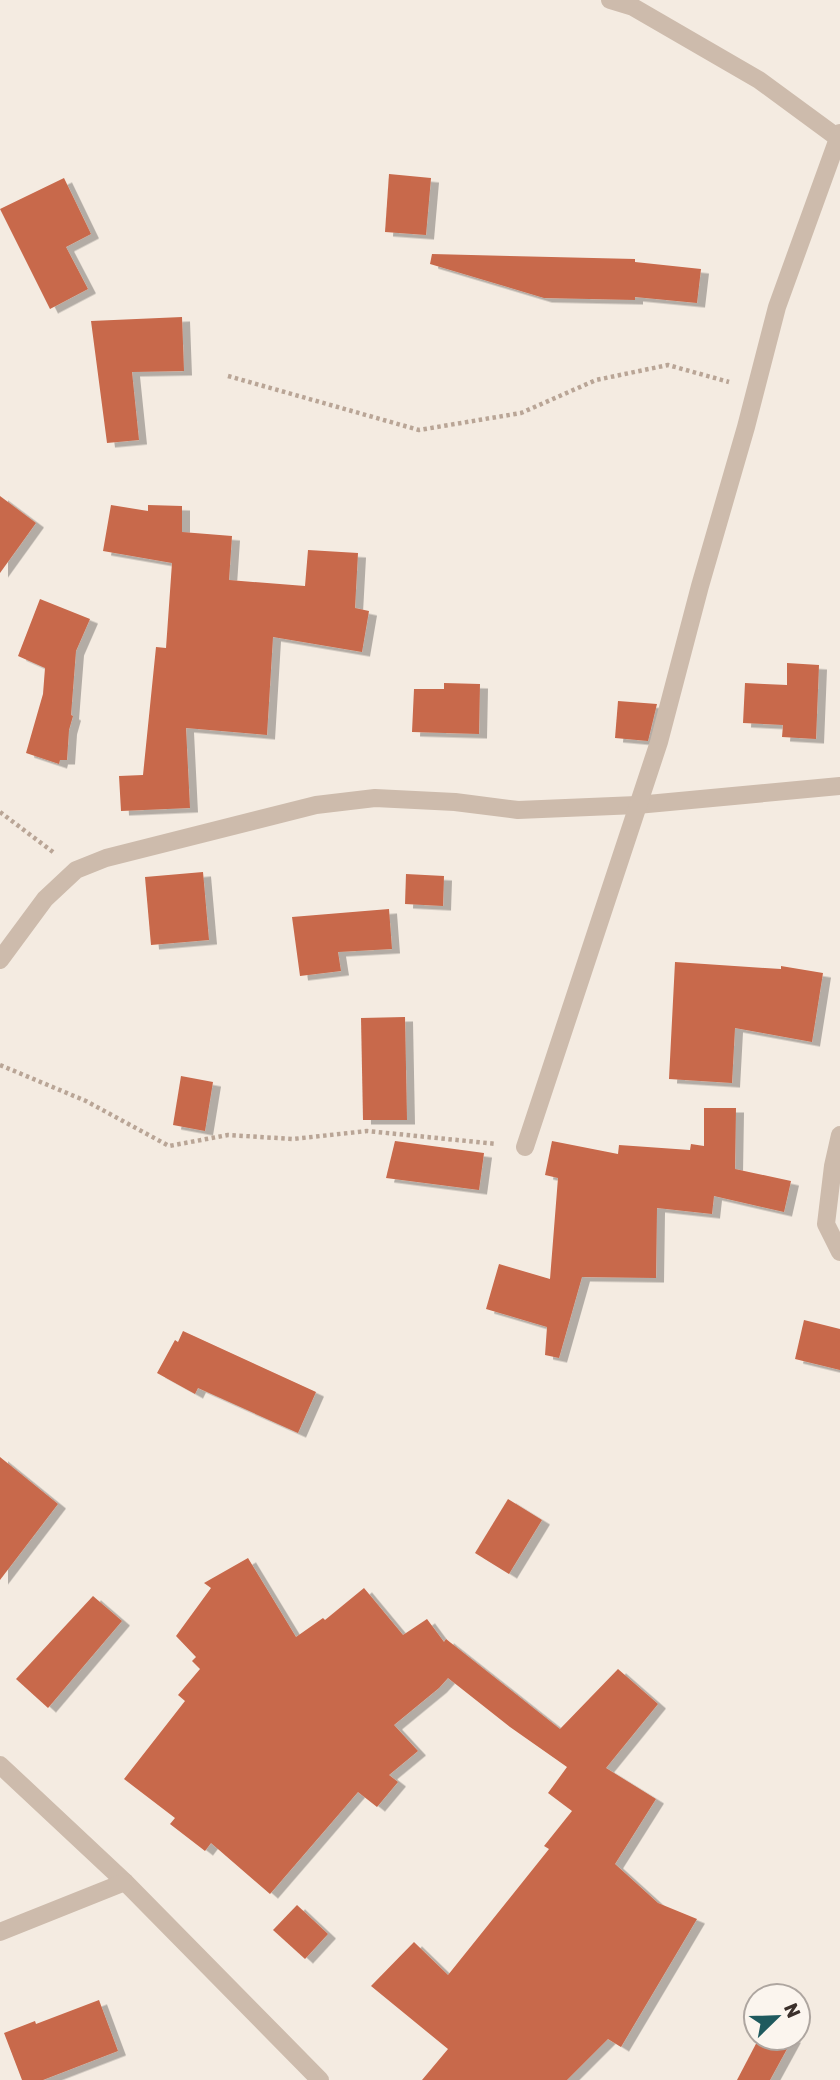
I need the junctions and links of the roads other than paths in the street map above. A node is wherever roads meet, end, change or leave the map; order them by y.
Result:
1 (610, 0) edge
2 (839, 136) edge
3 (840, 786) edge
4 (637, 805) junction
5 (0, 960) edge
6 (840, 1135) edge
7 (525, 1147) road end
8 (840, 1252) edge
9 (0, 1765) edge
10 (125, 1882) junction
11 (0, 1932) edge
12 (320, 2080) edge

1 - 2 street
2 - 4 street
3 - 4 street
4 - 5 street
4 - 7 street
6 - 8 street
9 - 10 street
10 - 11 street
10 - 12 street

